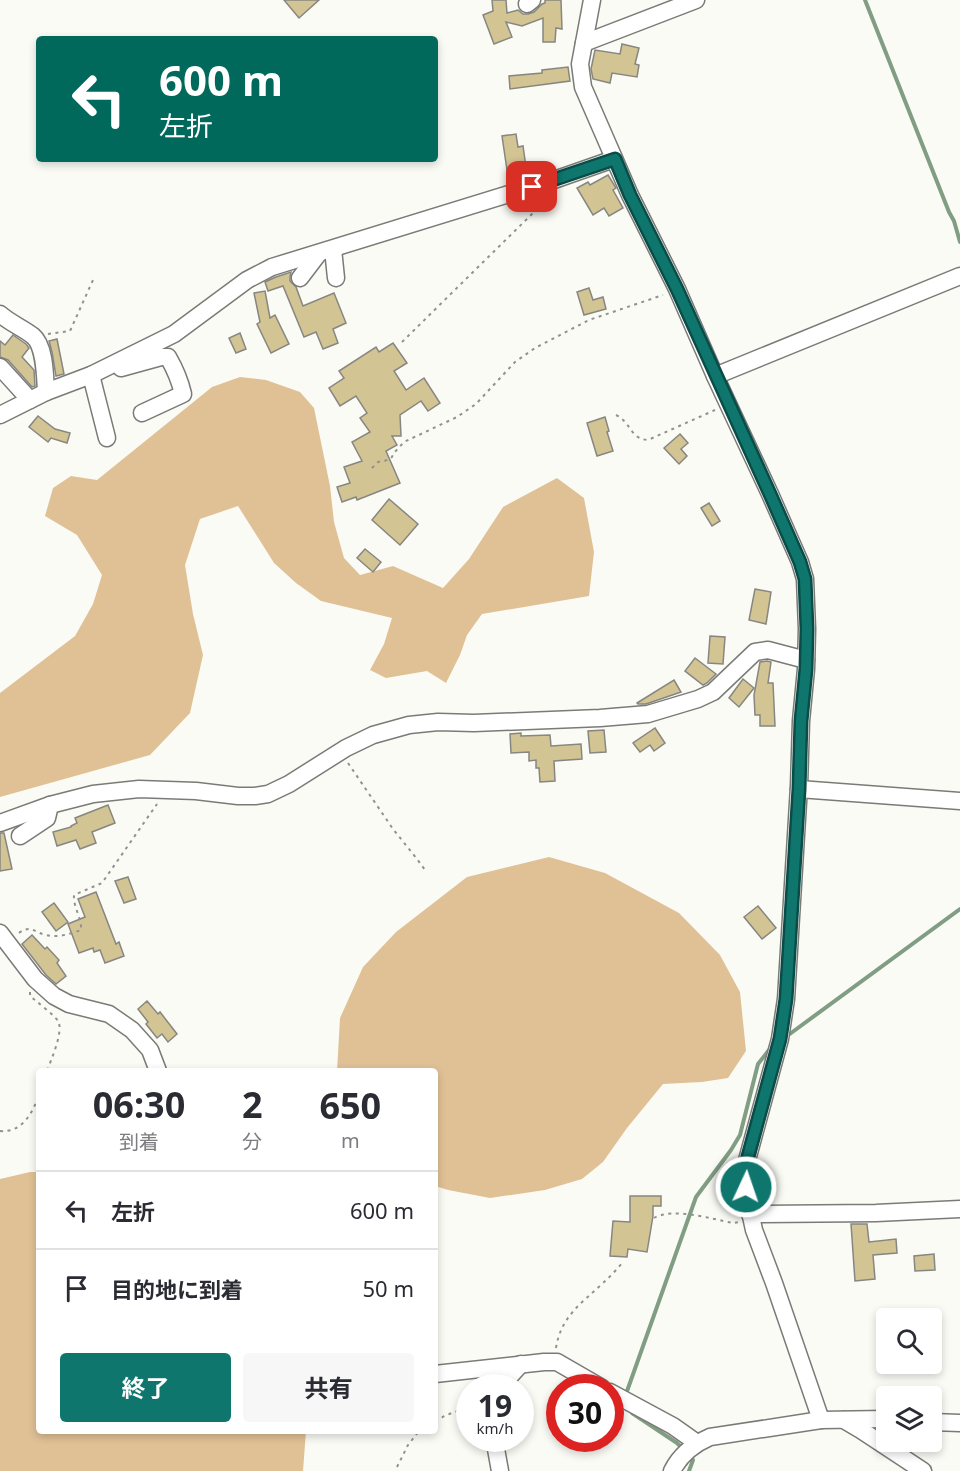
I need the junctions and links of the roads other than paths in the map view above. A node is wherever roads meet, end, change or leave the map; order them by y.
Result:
1 (592, 0) edge
2 (696, 0) edge
3 (584, 43) junction
4 (615, 159) junction
5 (326, 251) junction
6 (960, 276) edge
7 (300, 278) dead end
8 (336, 278) dead end
9 (0, 314) edge
10 (112, 365) junction
11 (0, 368) edge
12 (91, 375) junction
13 (716, 376) junction
14 (46, 392) junction
15 (30, 400) junction
16 (142, 413) dead end
17 (0, 415) edge
18 (106, 438) dead end
19 (806, 660) junction
20 (799, 789) junction
21 (960, 801) edge
22 (50, 805) junction
23 (0, 823) edge
24 (20, 836) dead end
25 (4, 938) edge
26 (157, 1068) edge
27 (960, 1209) edge
28 (751, 1217) junction
29 (521, 1364) junction
30 (438, 1374) edge
31 (512, 1374) edge
32 (578, 1374) edge
33 (624, 1400) edge
34 (876, 1419) edge
35 (821, 1420) junction
36 (844, 1420) junction
37 (942, 1422) edge
38 (960, 1423) edge
39 (697, 1443) junction
40 (497, 1452) edge
41 (500, 1471) edge
42 (672, 1471) edge
43 (923, 1471) edge

1 - 3 street
2 - 3 street
3 - 4 street
4 - 5 street
4 - 13 street
5 - 7 street
5 - 8 street
5 - 10 street
6 - 13 street
9 - 14 street
10 - 12 street
10 - 16 street
11 - 15 street
12 - 14 street
12 - 18 street
13 - 19 street
14 - 15 street
15 - 17 street
19 - 20 street
19 - 22 street
20 - 21 street
20 - 28 street
22 - 23 street
22 - 24 street
25 - 26 street
27 - 28 street
28 - 35 street
29 - 30 street
29 - 31 street
29 - 32 street
33 - 39 street
34 - 36 street
35 - 36 street
35 - 39 street
36 - 43 street
37 - 38 street
39 - 42 street
40 - 41 street

